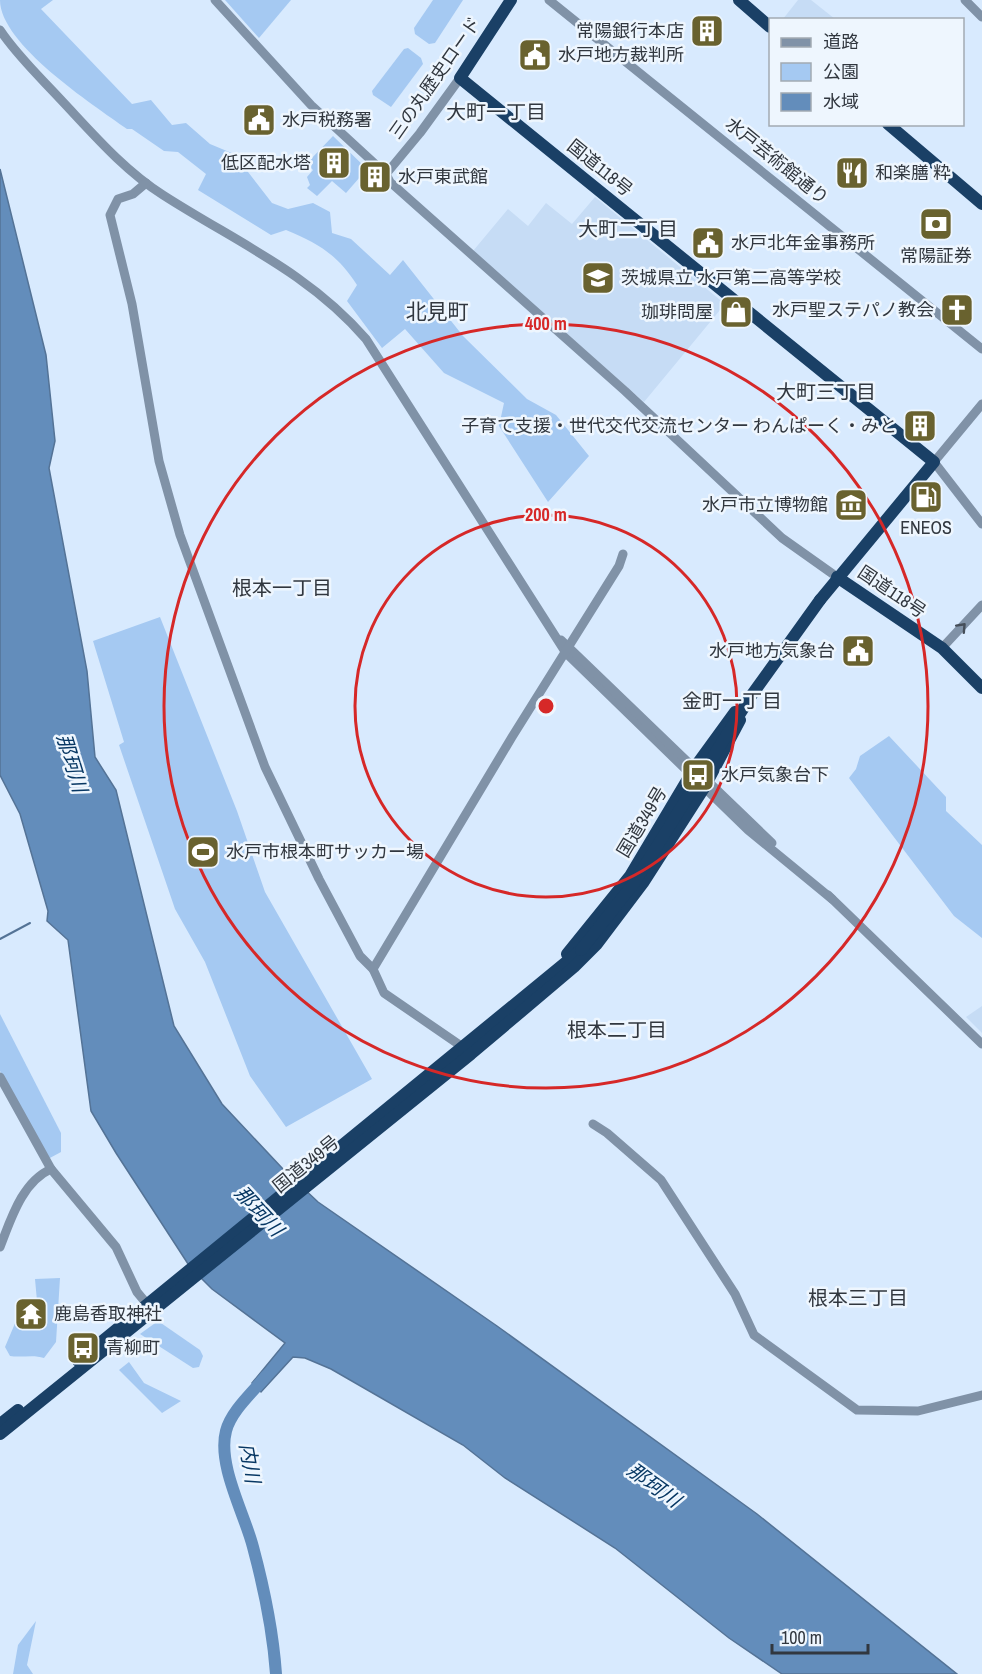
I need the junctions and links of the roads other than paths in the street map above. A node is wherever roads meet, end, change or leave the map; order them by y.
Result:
1 (215, 0) edge
2 (511, 0) edge
3 (549, 0) edge
4 (739, 0) edge
5 (965, 0) edge
6 (982, 17) edge
7 (769, 25) edge
8 (0, 30) edge
9 (459, 78) junction
10 (890, 126) edge
11 (386, 174) junction
12 (146, 183) junction
13 (982, 204) edge
14 (982, 349) edge
15 (982, 404) edge
16 (934, 462) junction
17 (982, 524) edge
18 (623, 554) dead end
19 (837, 577) junction
20 (982, 605) edge
21 (806, 616) dead end
22 (942, 648) junction
23 (568, 650) junction
24 (764, 674) junction
25 (982, 688) edge
26 (692, 771) junction
27 (706, 785) junction
28 (373, 969) junction
29 (546, 985) junction
30 (982, 1044) edge
31 (468, 1051) junction
32 (0, 1077) edge
33 (594, 1124) dead end
34 (51, 1169) junction
35 (0, 1247) edge
36 (162, 1299) junction
37 (147, 1304) junction
38 (982, 1395) edge
39 (0, 1424) edge
40 (0, 1434) edge

1 - 11 street
2 - 9 highway, 三の丸歴史ロード
3 - 14 street, 水戸芸術館通り
4 - 7 highway
5 - 6 street
8 - 12 street
9 - 11 street, 三の丸歴史ロード
9 - 16 highway, 国道118号
10 - 13 highway
11 - 19 street
12 - 23 street
12 - 28 street
15 - 16 street
16 - 17 street
16 - 19 highway, 国道118号
18 - 23 street
19 - 22 highway, 国道118号
19 - 29 highway, 国道349号, bridge
22 -> 20 street
21 - 24 highway, 国道349号
22 - 25 highway, 国道118号
23 - 26 street
23 - 28 street
24 - 26 highway, 国道349号
24 - 27 highway, 国道349号
26 - 27 street
26 - 29 highway, 国道349号
27 - 29 highway, 国道349号
27 - 30 street
28 - 31 street
29 - 31 highway, 国道349号
31 - 36 highway, 国道349号
32 - 34 street
33 - 38 street
34 - 35 street
34 - 37 street
36 - 37 highway, 国道349号
36 - 40 highway, 国道349号
37 - 39 highway, 国道349号

